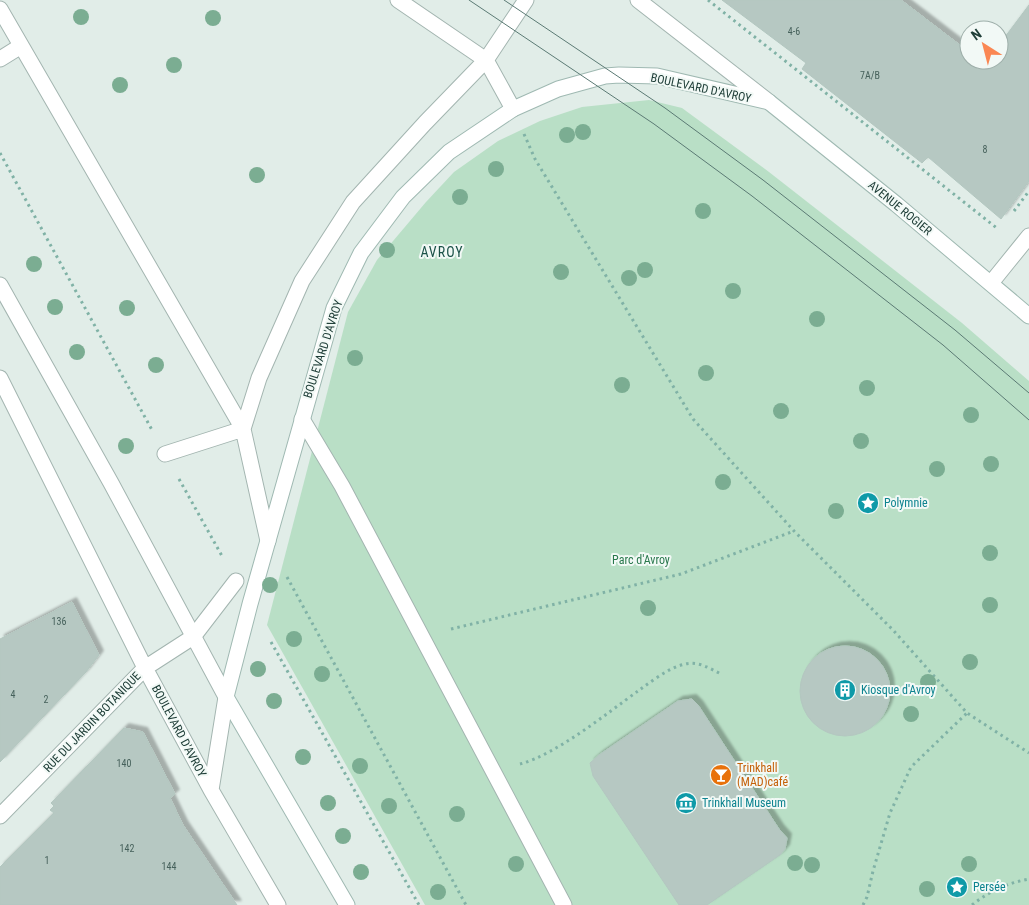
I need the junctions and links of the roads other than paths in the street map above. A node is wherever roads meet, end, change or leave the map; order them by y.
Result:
1 (398, 0) edge
2 (526, 0) edge
3 (638, 0) edge
4 (0, 9) edge
5 (22, 46) junction
6 (0, 59) edge
7 (486, 60) junction
8 (769, 102) junction
9 (513, 110) junction
10 (1029, 236) edge
11 (991, 283) junction
12 (0, 285) edge
13 (1029, 316) edge
14 (0, 378) edge
15 (302, 419) junction
16 (244, 429) junction
17 (165, 454) road end
18 (268, 541) junction
19 (236, 581) road end
20 (193, 637) junction
21 (145, 668) junction
22 (226, 697) junction
23 (211, 790) junction
24 (0, 816) edge
25 (278, 905) edge
26 (347, 905) edge
27 (564, 905) edge

1 - 7 street
2 - 7 street
3 - 8 street, BOULEVARD D'AVROY
4 - 5 street
5 - 6 street
5 - 16 street
7 - 9 street
7 - 16 street
8 - 9 street, BOULEVARD D'AVROY
8 - 11 street, AVENUE ROGIER
9 - 15 street, BOULEVARD D'AVROY
10 - 11 street
11 - 13 street, AVENUE ROGIER
12 - 20 street
14 - 21 street, BOULEVARD D'AVROY
15 - 18 street, BOULEVARD D'AVROY
15 - 27 street
16 - 17 street
16 - 18 street
18 - 22 street, BOULEVARD D'AVROY
19 - 20 street
20 - 21 street, RUE DU JARDIN BOTANIQUE
20 - 22 street
21 - 23 street, BOULEVARD D'AVROY
21 - 24 street, RUE DU JARDIN BOTANIQUE
22 - 23 street, BOULEVARD D'AVROY
22 - 26 street
23 - 25 street, BOULEVARD D'AVROY

